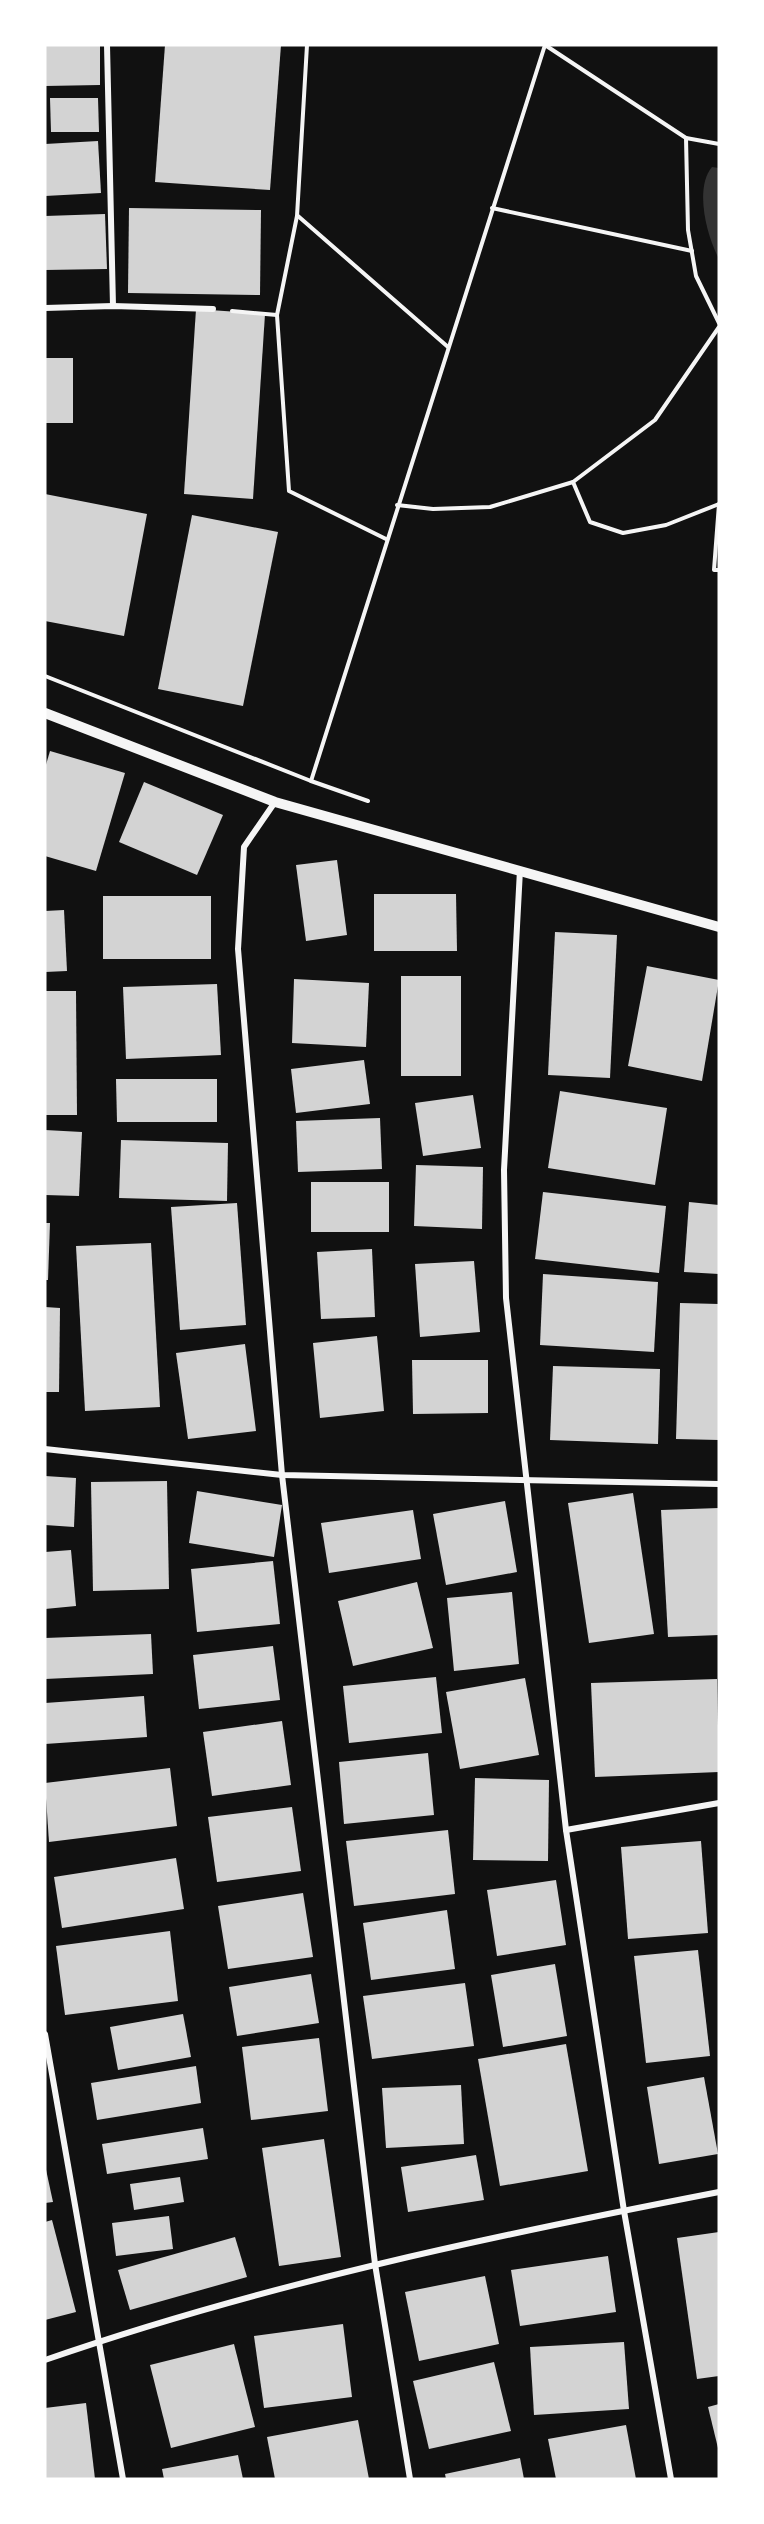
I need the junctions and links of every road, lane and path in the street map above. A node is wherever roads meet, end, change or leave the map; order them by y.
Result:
1 (106, 45) edge
2 (307, 45) edge
3 (544, 45) edge
4 (686, 138) junction
5 (719, 144) edge
6 (492, 208) junction
7 (297, 216) junction
8 (692, 250) junction
9 (113, 306) junction
10 (45, 308) edge
11 (213, 309) joint
12 (277, 315) junction
13 (719, 325) edge
14 (448, 347) junction
15 (573, 482) junction
16 (719, 504) edge
17 (397, 505) junction
18 (386, 539) junction
19 (719, 570) edge
20 (45, 676) edge
21 (45, 713) edge
22 (311, 781) junction
23 (275, 802) junction
24 (378, 804) dead end
25 (520, 870) junction
26 (719, 927) edge
27 (45, 1449) edge
28 (282, 1475) junction
29 (527, 1480) junction
30 (719, 1484) edge
31 (719, 1803) edge
32 (566, 1830) junction
33 (45, 2034) edge
34 (719, 2192) edge
35 (624, 2211) junction
36 (375, 2264) junction
37 (100, 2340) junction
38 (45, 2360) edge
39 (123, 2479) edge
40 (410, 2479) edge
41 (671, 2479) edge

1 - 9 street
2 - 7 path
3 - 4 path
3 - 6 path
4 - 5 path
4 - 8 path
6 - 8 path
6 - 14 path
7 - 12 path
7 - 14 path
8 - 13 path
9 - 10 street
9 - 11 street
11 - 12 path
12 - 18 path
13 - 15 path
14 - 17 path
15 - 16 path
15 - 17 path
16 - 19 path
17 - 18 path
18 - 22 path
20 - 22 path
21 - 23 street
22 - 24 path
23 - 25 street
23 - 28 street
25 - 26 street
25 - 29 street
27 - 28 street
28 - 29 street
28 - 36 street
29 - 30 street
29 - 32 street
31 - 32 street
32 - 35 street
33 - 37 street
34 - 35 street
35 - 36 street
35 - 41 street
36 - 37 street
36 - 40 street
37 - 38 street
37 - 39 street

